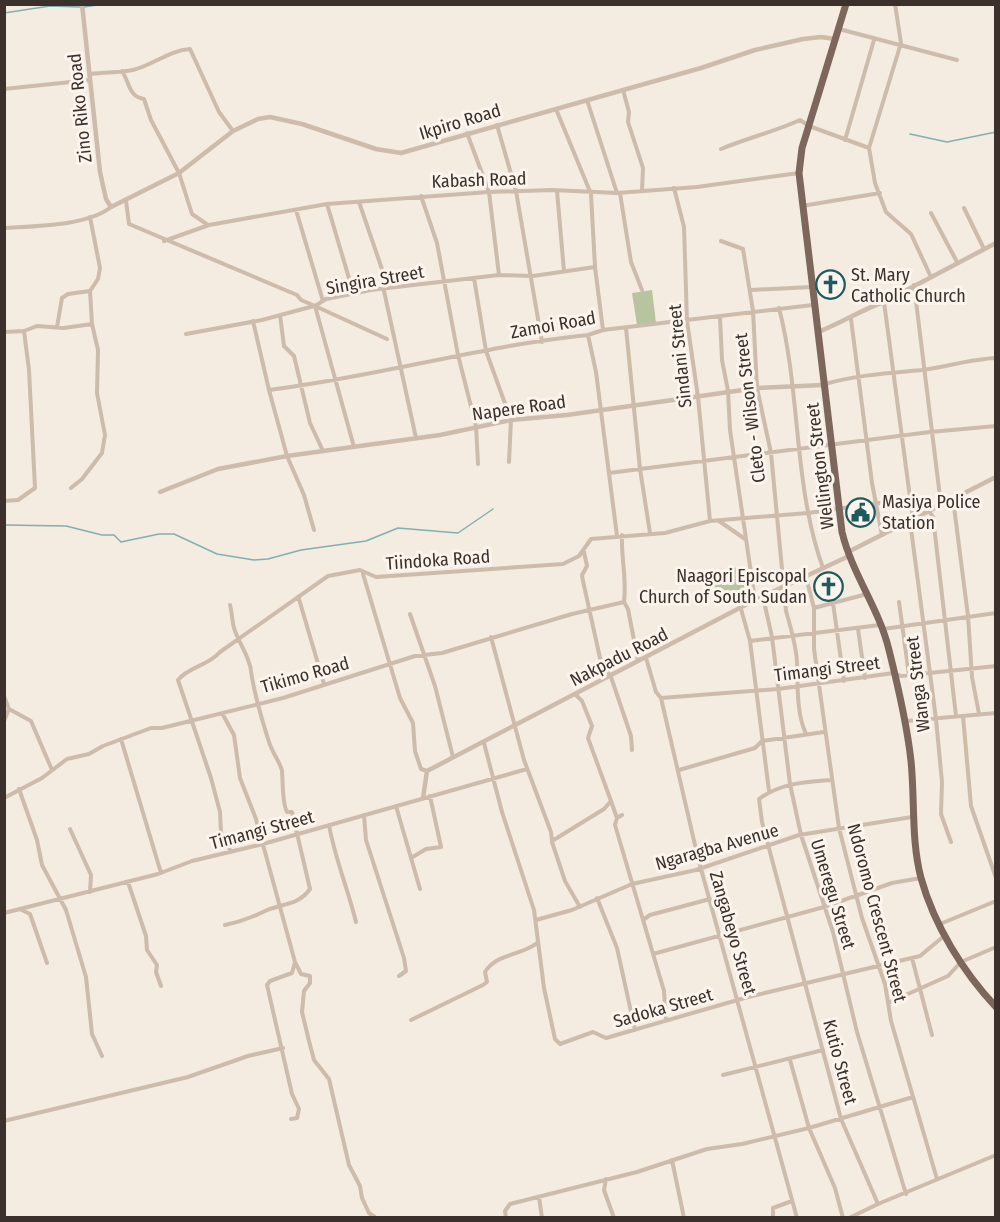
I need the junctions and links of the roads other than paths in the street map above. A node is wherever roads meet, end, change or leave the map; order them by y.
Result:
1 (82, 4) edge
2 (846, 4) edge
3 (895, 4) edge
4 (839, 29) junction
5 (836, 39) junction
6 (874, 40) junction
7 (900, 47) junction
8 (957, 60) dead end
9 (122, 71) junction
10 (91, 77) junction
11 (4, 89) edge
12 (622, 89) junction
13 (586, 99) junction
14 (556, 109) junction
15 (497, 125) junction
16 (809, 126) junction
17 (233, 131) junction
18 (467, 133) junction
19 (845, 140) junction
20 (869, 148) junction
21 (721, 149) dead end
22 (179, 173) junction
23 (799, 173) junction
24 (674, 188) junction
25 (557, 190) junction
26 (516, 191) junction
27 (642, 191) junction
28 (489, 192) junction
29 (618, 193) junction
30 (881, 193) junction
31 (591, 194) junction
32 (421, 196) junction
33 (126, 201) junction
34 (359, 202) junction
35 (327, 204) junction
36 (802, 206) junction
37 (111, 207) junction
38 (964, 208) dead end
39 (296, 210) junction
40 (931, 213) dead end
41 (90, 217) junction
42 (208, 225) junction
43 (4, 228) edge
44 (164, 241) junction
45 (721, 241) dead end
46 (996, 243) edge
47 (984, 249) junction
48 (957, 262) junction
49 (595, 267) junction
50 (564, 271) junction
51 (500, 275) junction
52 (533, 276) junction
53 (931, 277) junction
54 (474, 278) junction
55 (445, 281) junction
56 (914, 285) junction
57 (812, 287) junction
58 (642, 290) dead end
59 (750, 290) junction
60 (90, 291) junction
61 (384, 291) junction
62 (354, 295) junction
63 (323, 301) junction
64 (884, 302) junction
65 (813, 305) junction
66 (315, 306) junction
67 (779, 308) junction
68 (753, 311) junction
69 (280, 315) junction
70 (720, 317) junction
71 (851, 319) junction
72 (253, 321) junction
73 (687, 321) junction
74 (92, 324) junction
75 (57, 328) junction
76 (626, 328) junction
77 (603, 330) junction
78 (24, 331) junction
79 (818, 332) junction
80 (4, 333) edge
81 (186, 334) dead end
82 (588, 335) junction
83 (387, 339) dead end
84 (542, 342) junction
85 (486, 351) junction
86 (458, 355) junction
87 (996, 358) edge
88 (402, 368) junction
89 (925, 370) junction
90 (892, 372) junction
91 (860, 378) junction
92 (337, 381) junction
93 (825, 385) junction
94 (300, 386) junction
95 (792, 387) junction
96 (758, 388) junction
97 (269, 390) junction
98 (728, 391) junction
99 (698, 397) junction
100 (633, 406) junction
101 (600, 410) junction
102 (511, 420) junction
103 (476, 426) junction
104 (996, 426) edge
105 (930, 432) junction
106 (903, 436) junction
107 (416, 438) junction
108 (868, 441) junction
109 (833, 445) junction
110 (354, 447) junction
111 (800, 449) junction
112 (323, 452) junction
113 (771, 453) junction
114 (287, 456) junction
115 (735, 457) junction
116 (509, 462) dead end
117 (703, 462) junction
118 (478, 464) dead end
119 (640, 469) junction
120 (609, 473) junction
121 (996, 477) edge
122 (71, 488) dead end
123 (160, 492) dead end
124 (908, 499) junction
125 (953, 499) junction
126 (4, 501) edge
127 (877, 503) junction
128 (941, 505) junction
129 (840, 508) junction
130 (929, 511) junction
131 (808, 513) junction
132 (776, 515) junction
133 (743, 519) junction
134 (719, 520) junction
135 (710, 521) junction
136 (912, 521) junction
137 (314, 530) dead end
138 (650, 533) junction
139 (619, 536) junction
140 (882, 536) junction
141 (746, 540) junction
142 (584, 552) junction
143 (848, 554) junction
144 (823, 568) junction
145 (363, 573) junction
146 (806, 577) junction
147 (784, 588) junction
148 (867, 594) junction
149 (763, 597) junction
150 (299, 599) junction
151 (754, 600) junction
152 (624, 602) junction
153 (899, 602) dead end
154 (833, 603) junction
155 (230, 605) dead end
156 (814, 608) junction
157 (590, 609) junction
158 (741, 609) junction
159 (996, 613) edge
160 (410, 614) dead end
161 (968, 616) junction
162 (945, 618) junction
163 (924, 621) junction
164 (902, 625) junction
165 (882, 627) junction
166 (858, 629) junction
167 (835, 631) junction
168 (814, 633) junction
169 (793, 635) junction
170 (491, 637) junction
171 (238, 639) junction
172 (772, 639) junction
173 (750, 641) junction
174 (425, 654) junction
175 (646, 658) junction
176 (639, 662) junction
177 (391, 664) junction
178 (996, 666) edge
179 (972, 667) junction
180 (951, 670) junction
181 (929, 672) junction
182 (894, 673) junction
183 (909, 675) junction
184 (611, 676) junction
185 (865, 678) junction
186 (844, 681) junction
187 (820, 683) junction
188 (324, 684) junction
189 (797, 685) junction
190 (778, 689) junction
191 (582, 691) junction
192 (757, 691) junction
193 (575, 694) junction
194 (4, 696) edge
195 (661, 698) junction
196 (582, 700) junction
197 (259, 702) junction
198 (9, 710) junction
199 (222, 713) junction
200 (996, 713) edge
201 (979, 714) junction
202 (956, 716) junction
203 (963, 716) junction
204 (936, 719) junction
205 (4, 721) edge
206 (192, 721) junction
207 (906, 721) junction
208 (517, 725) junction
209 (824, 732) junction
210 (806, 734) junction
211 (785, 737) junction
212 (122, 739) junction
213 (762, 741) junction
214 (484, 743) junction
215 (632, 750) dead end
216 (453, 757) junction
217 (527, 769) junction
218 (52, 770) junction
219 (679, 770) junction
220 (427, 771) junction
221 (494, 778) junction
222 (831, 780) junction
223 (790, 784) junction
224 (19, 789) junction
225 (769, 791) junction
226 (430, 796) junction
227 (4, 798) edge
228 (423, 798) junction
229 (611, 801) junction
230 (396, 806) junction
231 (364, 814) junction
232 (912, 817) junction
233 (329, 825) junction
234 (839, 828) junction
235 (70, 829) dead end
236 (297, 834) junction
237 (801, 836) junction
238 (552, 841) junction
239 (951, 842) dead end
240 (263, 844) junction
241 (768, 846) junction
242 (231, 852) junction
243 (411, 858) junction
244 (701, 868) junction
245 (161, 873) junction
246 (921, 878) junction
247 (996, 878) edge
248 (128, 882) junction
249 (632, 884) junction
250 (420, 889) dead end
251 (90, 892) junction
252 (856, 897) junction
253 (597, 898) junction
254 (61, 899) junction
255 (710, 899) junction
256 (996, 901) edge
257 (279, 906) junction
258 (580, 907) junction
259 (823, 907) junction
260 (19, 909) junction
261 (4, 913) edge
262 (788, 917) junction
263 (536, 920) junction
264 (644, 920) junction
265 (356, 922) dead end
266 (940, 924) junction
267 (225, 925) dead end
268 (945, 935) junction
269 (721, 936) junction
270 (537, 943) junction
271 (996, 947) edge
272 (653, 954) junction
273 (912, 958) junction
274 (295, 962) junction
275 (961, 962) junction
276 (47, 963) dead end
277 (878, 964) junction
278 (843, 974) junction
279 (399, 976) dead end
280 (805, 983) junction
281 (161, 986) dead end
282 (920, 987) junction
283 (738, 1000) junction
284 (890, 1002) junction
285 (996, 1007) edge
286 (411, 1020) dead end
287 (666, 1020) junction
288 (635, 1030) junction
289 (932, 1035) dead end
290 (283, 1048) junction
291 (823, 1050) junction
292 (102, 1056) dead end
293 (790, 1060) junction
294 (755, 1066) junction
295 (723, 1075) dead end
296 (913, 1097) junction
297 (878, 1105) junction
298 (291, 1119) dead end
299 (841, 1119) junction
300 (4, 1120) edge
301 (810, 1128) junction
302 (775, 1136) junction
303 (996, 1155) edge
304 (672, 1160) junction
305 (606, 1179) junction
306 (937, 1179) junction
307 (906, 1194) junction
308 (538, 1197) junction
309 (792, 1201) junction
310 (878, 1204) junction
311 (376, 1218) edge
312 (506, 1218) edge
313 (542, 1218) edge
314 (614, 1218) edge
315 (684, 1218) edge
316 (773, 1218) edge
317 (797, 1218) edge
318 (843, 1218) edge
319 (849, 1218) edge

1 - 10 street, Zino Riko Road
2 - 4 main road, Wellington Street
3 - 7 street
4 - 5 main road, Wellington Street
4 - 6 street
5 - 12 street, Ikpiro Road
5 - 16 main road, Wellington Street
6 - 7 street
6 - 19 street
7 - 8 street
7 - 20 street
9 - 10 street
9 - 17 street
9 - 22 street
10 - 11 street
10 - 37 street, Zino Riko Road
12 - 13 street, Ikpiro Road
12 - 27 street
13 - 14 street, Ikpiro Road
13 - 29 street
14 - 15 street, Ikpiro Road
14 - 31 street
15 - 18 street, Ikpiro Road
15 - 26 street
16 - 19 street
16 - 21 street
16 - 23 main road, Wellington Street
17 - 18 street, Ikpiro Road
17 - 22 street, Ikpiro Road
18 - 28 street
19 - 20 street
20 - 30 street
22 - 33 street, Ikpiro Road
22 - 42 street
23 - 24 street, Kabash Road
23 - 36 main road, Wellington Street
24 - 27 street, Kabash Road
24 - 73 street, Sindani Street
25 - 26 street, Kabash Road
25 - 31 street, Kabash Road
25 - 50 street
26 - 28 street, Kabash Road
26 - 52 street
27 - 29 street, Kabash Road
28 - 32 street, Kabash Road
28 - 51 street
29 - 31 street, Kabash Road
29 - 58 street
30 - 36 street
30 - 53 street
31 - 49 street
32 - 34 street, Kabash Road
32 - 55 street
33 - 37 street, Ikpiro Road
33 - 44 street, Singira Street
34 - 35 street, Kabash Road
34 - 61 street
35 - 39 street, Kabash Road
35 - 62 street
36 - 57 main road, Wellington Street
37 - 41 street
38 - 47 street
39 - 42 street, Kabash Road
39 - 63 street
40 - 48 street
41 - 43 street
41 - 60 street
42 - 44 street, Kabash Road
44 - 66 street, Singira Street
45 - 59 street, Cleto - Wilson Street
46 - 47 street
47 - 48 street
48 - 53 street
49 - 50 street, Singira Street
49 - 77 street
50 - 52 street, Singira Street
51 - 52 street, Singira Street
51 - 54 street, Singira Street
52 - 84 street
53 - 56 street
54 - 55 street, Singira Street
54 - 85 street
55 - 61 street, Singira Street
55 - 86 street
56 - 64 street
56 - 89 street
57 - 59 street
57 - 65 main road, Wellington Street
59 - 68 street, Cleto - Wilson Street
60 - 74 street
60 - 75 street
61 - 62 street, Singira Street
61 - 88 street
62 - 63 street, Singira Street
63 - 66 street, Singira Street
64 - 71 street
64 - 90 street, Wanga Street
65 - 67 street, Zamoi Road
65 - 79 main road, Wellington Street
66 - 69 street
66 - 83 street
66 - 92 street
67 - 68 street, Zamoi Road
67 - 95 street
68 - 70 street, Zamoi Road
68 - 96 street, Cleto - Wilson Street
69 - 72 street
69 - 94 street
70 - 73 street, Zamoi Road
70 - 98 street
71 - 79 street
71 - 91 street
72 - 81 street
72 - 97 street
73 - 76 street, Zamoi Road
73 - 99 street, Sindani Street
74 - 75 street
74 - 122 street
75 - 78 street
76 - 77 street, Zamoi Road
76 - 100 street
77 - 82 street, Zamoi Road
78 - 80 street
78 - 126 street
79 - 93 main road, Wellington Street
82 - 84 street, Zamoi Road
82 - 101 street
84 - 85 street, Zamoi Road
85 - 86 street, Zamoi Road
85 - 102 street
86 - 88 street, Zamoi Road
86 - 103 street
87 - 89 street
88 - 92 street, Zamoi Road
88 - 107 street
89 - 90 street
89 - 105 street
90 - 91 street
90 - 106 street, Wanga Street
91 - 93 street
91 - 108 street
92 - 94 street, Zamoi Road
92 - 110 street
93 - 95 street, Napere Road
93 - 109 main road, Wellington Street
94 - 97 street, Zamoi Road
94 - 112 street
95 - 96 street, Napere Road
95 - 111 street
96 - 98 street, Napere Road
96 - 113 street, Cleto - Wilson Street
97 - 114 street
98 - 99 street, Napere Road
98 - 115 street
99 - 100 street, Napere Road
99 - 117 street, Sindani Street
100 - 101 street, Napere Road
100 - 119 street
101 - 102 street, Napere Road
101 - 120 street
102 - 103 street, Napere Road
102 - 116 street
103 - 107 street, Napere Road
103 - 118 street
104 - 105 street
105 - 106 street
105 - 128 street
106 - 108 street
106 - 124 street, Wanga Street
107 - 110 street, Napere Road
108 - 109 street
108 - 127 street
109 - 111 street
109 - 129 main road, Wellington Street
110 - 112 street, Napere Road
111 - 113 street
111 - 131 street
112 - 114 street, Napere Road
113 - 115 street
113 - 132 street, Cleto - Wilson Street
114 - 123 street, Napere Road
114 - 137 street
115 - 117 street
115 - 133 street
117 - 119 street
117 - 135 street, Sindani Street
119 - 120 street
119 - 138 street
120 - 139 street
121 - 125 street, Nakpadu Road
124 - 127 street
124 - 136 street, Wanga Street
125 - 128 street, Nakpadu Road
125 - 161 street
127 - 129 street
127 - 140 street
128 - 130 street, Nakpadu Road
129 - 131 street
129 - 143 main road, Wellington Street
130 - 136 street, Nakpadu Road
130 - 162 street
131 - 132 street
131 - 144 street
132 - 133 street
132 - 147 street, Cleto - Wilson Street
133 - 134 street
133 - 141 street
134 - 135 street
134 - 141 street
135 - 138 street
136 - 140 street, Nakpadu Road
136 - 163 street, Wanga Street
138 - 139 street
139 - 142 street, Tiindoka Road
139 - 152 street
140 - 143 street, Nakpadu Road
141 - 151 street
142 - 145 street, Tiindoka Road
142 - 157 street
143 - 144 street, Nakpadu Road
143 - 148 main road, Wellington Street
144 - 146 street, Nakpadu Road
145 - 150 street, Tiindoka Road
145 - 177 street
146 - 147 street, Nakpadu Road
146 - 156 street, Ndoromo Crescent Street
147 - 149 street, Nakpadu Road
147 - 169 street, Cleto - Wilson Street
148 - 154 street
148 - 165 main road, Wellington Street
149 - 151 street, Nakpadu Road
149 - 172 street, Umeregu Street
150 - 171 street, Tiindoka Road
150 - 188 street
151 - 158 street, Nakpadu Road
152 - 157 street, Tikimo Road
152 - 176 street
153 - 164 street
154 - 156 street
154 - 167 street
155 - 171 street
156 - 168 street, Ndoromo Crescent Street
157 - 170 street, Tikimo Road
157 - 184 street
158 - 173 street
158 - 175 street, Nakpadu Road
159 - 161 street
160 - 174 street
161 - 162 street
161 - 179 street
162 - 163 street
162 - 180 street
163 - 164 street
163 - 181 street, Wanga Street
164 - 165 street
164 - 183 street
165 - 166 street
165 - 182 main road, Wellington Street
166 - 167 street
166 - 185 street
167 - 168 street
167 - 186 street
168 - 169 street
168 - 187 street, Ndoromo Crescent Street
169 - 172 street
169 - 189 street, Cleto - Wilson Street
170 - 174 street, Tikimo Road
170 - 208 street
171 - 197 street
171 - 206 street, Tiindoka Road
172 - 173 street
172 - 190 street, Umeregu Street
173 - 192 street
174 - 177 street, Tikimo Road
174 - 216 street
175 - 176 street, Nakpadu Road
175 - 195 street, Zangabeyo Street
176 - 184 street, Nakpadu Road
177 - 188 street, Tikimo Road
177 - 220 street
178 - 179 street, Timangi Street
179 - 180 street, Timangi Street
179 - 201 street
180 - 181 street, Timangi Street
180 - 202 street
181 - 183 street, Timangi Street
181 - 204 street, Wanga Street
182 - 183 street, Timangi Street
182 - 185 street, Timangi Street
182 - 207 main road, Wellington Street
184 - 191 street, Nakpadu Road
184 - 215 street
185 - 186 street, Timangi Street
186 - 187 street, Timangi Street
187 - 189 street, Timangi Street
187 - 209 street, Ndoromo Crescent Street
188 - 197 street, Tikimo Road
189 - 190 street, Timangi Street
189 - 210 street, Cleto - Wilson Street
190 - 192 street, Timangi Street
190 - 211 street, Umeregu Street
191 - 193 street, Nakpadu Road
191 - 196 street
192 - 195 street, Timangi Street
192 - 213 street
193 - 196 street
193 - 208 street, Nakpadu Road
194 - 198 street
195 - 219 street, Zangabeyo Street
196 - 229 street
197 - 199 street, Tikimo Road
197 - 236 street
198 - 205 street
198 - 218 street
199 - 206 street, Tikimo Road
199 - 240 street
200 - 201 street
201 - 203 street
202 - 203 street
202 - 204 street
203 - 247 street
204 - 207 street
204 - 239 street, Wanga Street
206 - 212 street, Tikimo Road
206 - 242 street
207 - 232 main road, Wellington Street
208 - 214 street, Nakpadu Road
208 - 217 street
209 - 210 street
209 - 222 street, Ndoromo Crescent Street
210 - 211 street
211 - 213 street
211 - 223 street, Umeregu Street
212 - 218 street, Tikimo Road
212 - 245 street
213 - 219 street
213 - 225 street
214 - 216 street, Nakpadu Road
214 - 221 street
216 - 220 street, Nakpadu Road
217 - 221 street, Timangi Street
217 - 238 street
218 - 224 street, Tikimo Road
219 - 244 street, Zangabeyo Street
220 - 228 street
221 - 226 street, Timangi Street
221 - 263 street
222 - 223 street
222 - 234 street, Ndoromo Crescent Street
223 - 225 street
223 - 237 street, Umeregu Street
224 - 227 street, Tikimo Road
224 - 254 street
225 - 241 street, Kutio Street
226 - 228 street, Timangi Street
226 - 243 street
228 - 230 street, Timangi Street
229 - 238 street
229 - 249 street
230 - 231 street, Timangi Street
230 - 243 street
231 - 233 street, Timangi Street
231 - 279 street
232 - 234 street, Ngaragba Avenue
232 - 246 main road, Wellington Street
233 - 236 street, Timangi Street
233 - 265 street
234 - 237 street, Ngaragba Avenue
234 - 252 street, Ndoromo Crescent Street
235 - 251 street
236 - 240 street, Timangi Street
236 - 257 street
237 - 241 street, Ngaragba Avenue
237 - 259 street, Umeregu Street
238 - 258 street
240 - 242 street, Timangi Street
240 - 257 street
241 - 244 street, Ngaragba Avenue
241 - 262 street, Kutio Street
242 - 245 street, Timangi Street
243 - 250 street
244 - 249 street, Ngaragba Avenue
244 - 255 street, Zangabeyo Street
245 - 248 street, Timangi Street
246 - 252 street
246 - 266 main road, Wellington Street
248 - 251 street, Timangi Street
248 - 281 street
249 - 253 street, Ngaragba Avenue
249 - 264 street
251 - 254 street, Timangi Street
252 - 259 street
252 - 277 street, Ndoromo Crescent Street
253 - 258 street, Ngaragba Avenue
253 - 288 street
254 - 260 street, Timangi Street
254 - 292 street
255 - 264 street
255 - 269 street, Zangabeyo Street
256 - 266 street
257 - 267 street
257 - 274 street
258 - 263 street, Ngaragba Avenue
259 - 262 street
259 - 278 street, Umeregu Street
260 - 261 street, Timangi Street
260 - 276 street
262 - 269 street
262 - 280 street, Kutio Street
263 - 270 street
264 - 272 street
266 - 268 main road, Wellington Street
268 - 273 street, Sadoka Street
268 - 275 main road, Wellington Street
269 - 272 street
269 - 283 street, Zangabeyo Street
270 - 286 street
270 - 288 street, Sadoka Street
271 - 275 street
272 - 287 street
273 - 277 street, Sadoka Street
273 - 282 street
274 - 290 street
274 - 311 street
275 - 282 street
275 - 285 main road, Wellington Street
277 - 278 street, Sadoka Street
277 - 284 street, Ndoromo Crescent Street
278 - 280 street, Sadoka Street
278 - 297 street, Umeregu Street
280 - 283 street, Sadoka Street
280 - 291 street, Kutio Street
282 - 284 street
282 - 289 street
283 - 287 street, Sadoka Street
283 - 294 street, Zangabeyo Street
284 - 296 street, Ndoromo Crescent Street
287 - 288 street, Sadoka Street
290 - 298 street
290 - 300 street
291 - 293 street
291 - 299 street, Kutio Street
293 - 294 street
293 - 301 street
294 - 295 street
294 - 302 street, Zangabeyo Street
296 - 297 street
296 - 306 street, Ndoromo Crescent Street
297 - 299 street
297 - 307 street, Umeregu Street
299 - 301 street
299 - 310 street, Kutio Street
301 - 302 street
301 - 318 street
302 - 304 street
302 - 309 street, Zangabeyo Street
303 - 306 street
304 - 305 street
304 - 315 street
305 - 308 street
305 - 314 street
306 - 307 street
307 - 310 street
308 - 312 street
308 - 313 street
309 - 316 street
309 - 317 street, Zangabeyo Street
310 - 319 street

